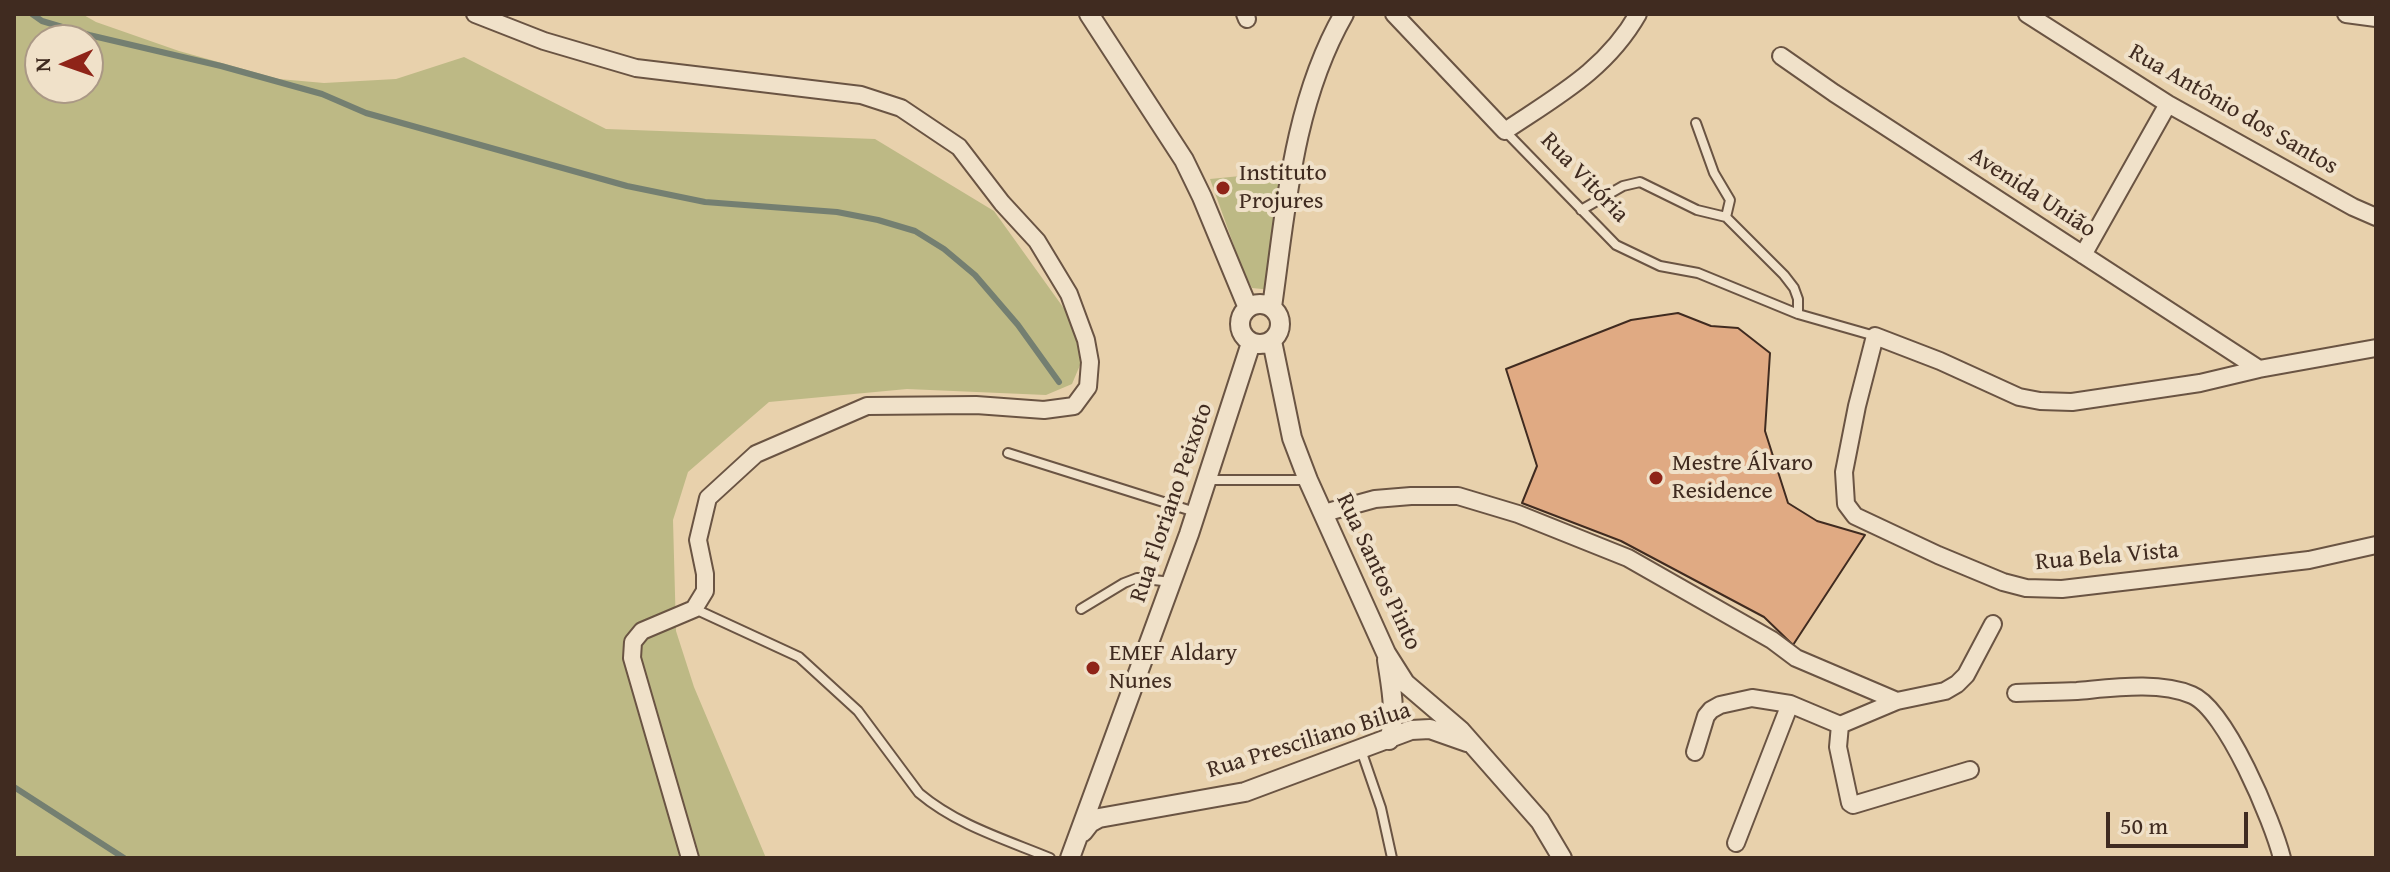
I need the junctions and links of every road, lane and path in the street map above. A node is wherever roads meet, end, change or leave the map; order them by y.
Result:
1 (475, 14) edge
2 (1089, 14) edge
3 (1344, 14) edge
4 (1394, 14) edge
5 (1638, 14) edge
6 (2027, 14) edge
7 (2346, 14) edge
8 (2376, 18) edge
9 (1781, 56) dead end
10 (2168, 104) junction
11 (1696, 123) dead end
12 (1505, 131) junction
13 (1581, 210) junction
14 (1726, 217) junction
15 (2376, 217) edge
16 (2083, 255) junction
17 (1272, 307) junction
18 (1248, 308) junction
19 (1798, 314) junction
20 (1875, 336) junction
21 (1272, 341) junction
22 (1251, 343) junction
23 (2376, 348) edge
24 (2259, 369) junction
25 (1008, 453) dead end
26 (1206, 480) junction
27 (1308, 480) junction
28 (1196, 512) junction
29 (1324, 513) junction
30 (2376, 545) edge
31 (1171, 582) junction
32 (694, 609) junction
33 (1081, 609) dead end
34 (1993, 624) dead end
35 (1386, 653) junction
36 (2016, 693) dead end
37 (1897, 701) junction
38 (1790, 704) junction
39 (1840, 725) junction
40 (1389, 740) junction
41 (1471, 743) junction
42 (1361, 750) junction
43 (1695, 752) dead end
44 (1970, 770) dead end
45 (1098, 780) junction
46 (1126, 813) junction
47 (1736, 843) dead end
48 (1074, 850) edge
49 (690, 858) edge
50 (1050, 858) edge
51 (1395, 858) edge
52 (1562, 858) edge
53 (2282, 858) edge

1 - 32 street
2 - 18 street
3 - 17 street
4 - 12 street, Rua Vitória
5 - 12 street
6 - 10 street, Rua Antônio dos Santos
7 - 8 street
9 - 16 street, Avenida União
10 - 15 street, Rua Antônio dos Santos
10 - 16 street
11 - 14 lane
12 - 13 lane, Rua Vitória
13 - 14 lane
13 - 19 lane, Rua Vitória
14 - 19 lane
16 - 24 street, Avenida União
17 - 18 street
17 - 21 street
18 - 22 street
19 - 20 lane, Rua Vitória
20 - 24 street
20 - 30 street, Rua Bela Vista
21 - 22 street
21 - 27 street, Rua Santos Pinto
22 - 26 street, Rua Floriano Peixoto
23 - 24 street
25 - 28 lane
26 - 27 lane
26 - 28 street, Rua Floriano Peixoto
27 - 29 street, Rua Santos Pinto
28 - 31 street, Rua Floriano Peixoto
29 - 35 street, Rua Santos Pinto
29 - 37 street
31 - 33 lane
31 - 45 street, Rua Floriano Peixoto
32 - 49 street
32 - 50 lane
34 - 37 street
35 - 40 street
35 - 41 street, Rua Santos Pinto
36 - 53 street
37 - 39 street
38 - 39 street
38 - 43 street
38 - 47 street
39 - 44 street
40 - 41 street, Rua Presciliano Bilua
40 - 42 street, Rua Presciliano Bilua
41 - 52 street, Rua Santos Pinto
42 - 46 street, Rua Presciliano Bilua
42 - 51 lane
45 - 46 street
45 - 48 street, Rua Floriano Peixoto
46 - 48 street, Rua Presciliano Bilua

